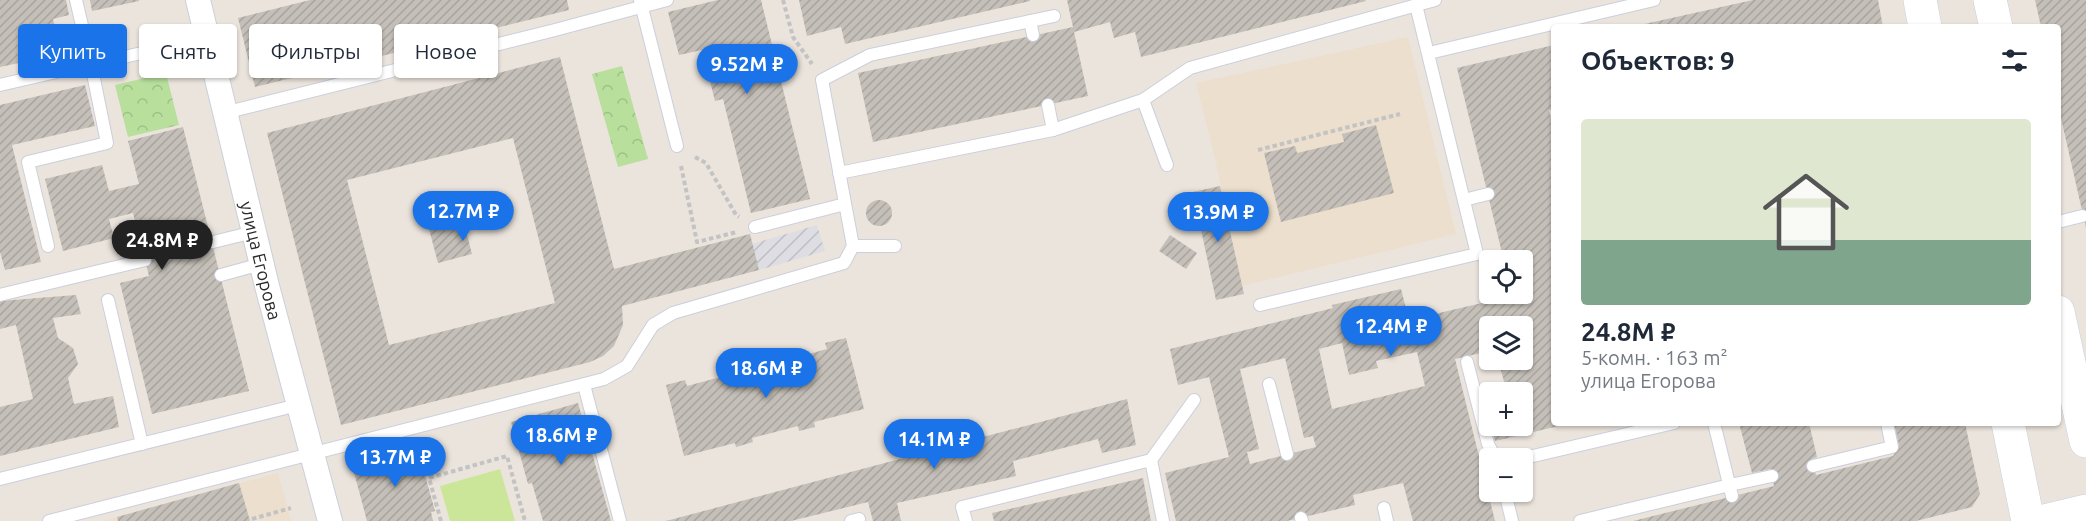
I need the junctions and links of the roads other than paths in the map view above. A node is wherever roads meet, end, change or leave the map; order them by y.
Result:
1 (76, 0) edge
2 (198, 0) edge
3 (667, 0) edge
4 (1435, 0) edge
5 (1654, 0) edge
6 (1920, 0) edge
7 (1990, 0) edge
8 (641, 3) edge
9 (1416, 5) junction
10 (1054, 16) dead end
11 (1030, 21) junction
12 (1589, 22) edge
13 (82, 24) edge
14 (204, 24) edge
15 (1924, 24) edge
16 (1995, 24) edge
17 (1551, 29) edge
18 (1033, 35) dead end
19 (498, 43) edge
20 (1429, 53) junction
21 (394, 70) edge
22 (30, 78) edge
23 (94, 78) edge
24 (216, 78) edge
25 (0, 85) edge
26 (1143, 100) junction
27 (1048, 105) dead end
28 (224, 113) junction
29 (1053, 129) junction
30 (677, 146) road end
31 (1167, 165) dead end
32 (839, 173) junction
33 (1488, 194) dead end
34 (1464, 200) junction
35 (845, 204) junction
36 (2082, 216) dead end
37 (2061, 221) edge
38 (755, 227) road end
39 (254, 232) junction
40 (213, 242) dead end
41 (48, 246) dead end
42 (853, 246) junction
43 (895, 246) dead end
44 (145, 260) dead end
45 (261, 264) junction
46 (221, 276) dead end
47 (0, 295) edge
48 (108, 300) dead end
49 (1260, 305) dead end
50 (2061, 326) edge
51 (1467, 362) dead end
52 (1269, 384) dead end
53 (585, 385) junction
54 (1194, 400) dead end
55 (298, 405) junction
56 (1661, 426) edge
57 (1715, 426) edge
58 (1888, 426) edge
59 (2009, 426) edge
60 (2086, 441) edge
61 (142, 444) junction
62 (1490, 448) edge
63 (311, 453) junction
64 (1287, 454) dead end
65 (1533, 456) edge
66 (1151, 460) junction
67 (1813, 466) dead end
68 (1772, 476) dead end
69 (0, 479) edge
70 (1731, 490) junction
71 (1507, 502) edge
72 (1384, 508) dead end
73 (2086, 510) edge
74 (49, 521) edge
75 (330, 521) edge
76 (620, 521) edge
77 (966, 521) edge
78 (1163, 521) edge
79 (1387, 521) edge
80 (1512, 521) edge
81 (1580, 521) edge
82 (2028, 521) edge
83 (2044, 521) edge

1 - 13 lane
2 - 14 street, улица Егорова
3 - 8 lane
4 - 9 lane
5 - 12 lane
6 - 15 main road
7 - 16 main road
8 - 19 lane
8 - 30 lane
9 - 20 lane
9 - 26 lane
10 - 11 lane
11 - 18 lane
11 - 32 lane
17 - 20 lane
20 - 34 lane
21 - 28 lane
22 - 25 lane
23 - 41 lane
24 - 28 street, улица Егорова
26 - 29 lane
26 - 31 lane
27 - 29 lane
28 - 39 street, улица Егорова
29 - 32 lane
32 - 35 lane
33 - 34 lane
34 - 49 lane
35 - 38 lane
35 - 42 lane
36 - 37 lane
39 - 40 lane
39 - 45 street, улица Егорова
42 - 43 lane
42 - 53 lane
44 - 47 lane
45 - 46 lane
45 - 55 street, улица Егорова
48 - 61 lane
50 - 60 main road
51 - 62 lane
52 - 64 lane
53 - 63 lane
53 - 76 lane
54 - 66 lane
55 - 61 lane
55 - 63 street, улица Егорова
56 - 65 lane
57 - 70 lane
58 - 67 lane
59 - 82 main road
61 - 69 lane
63 - 74 lane
63 - 75 street, улица Егорова
66 - 77 lane
66 - 78 lane
68 - 70 lane
70 - 81 lane
71 - 80 lane
72 - 79 lane
73 - 83 main road

